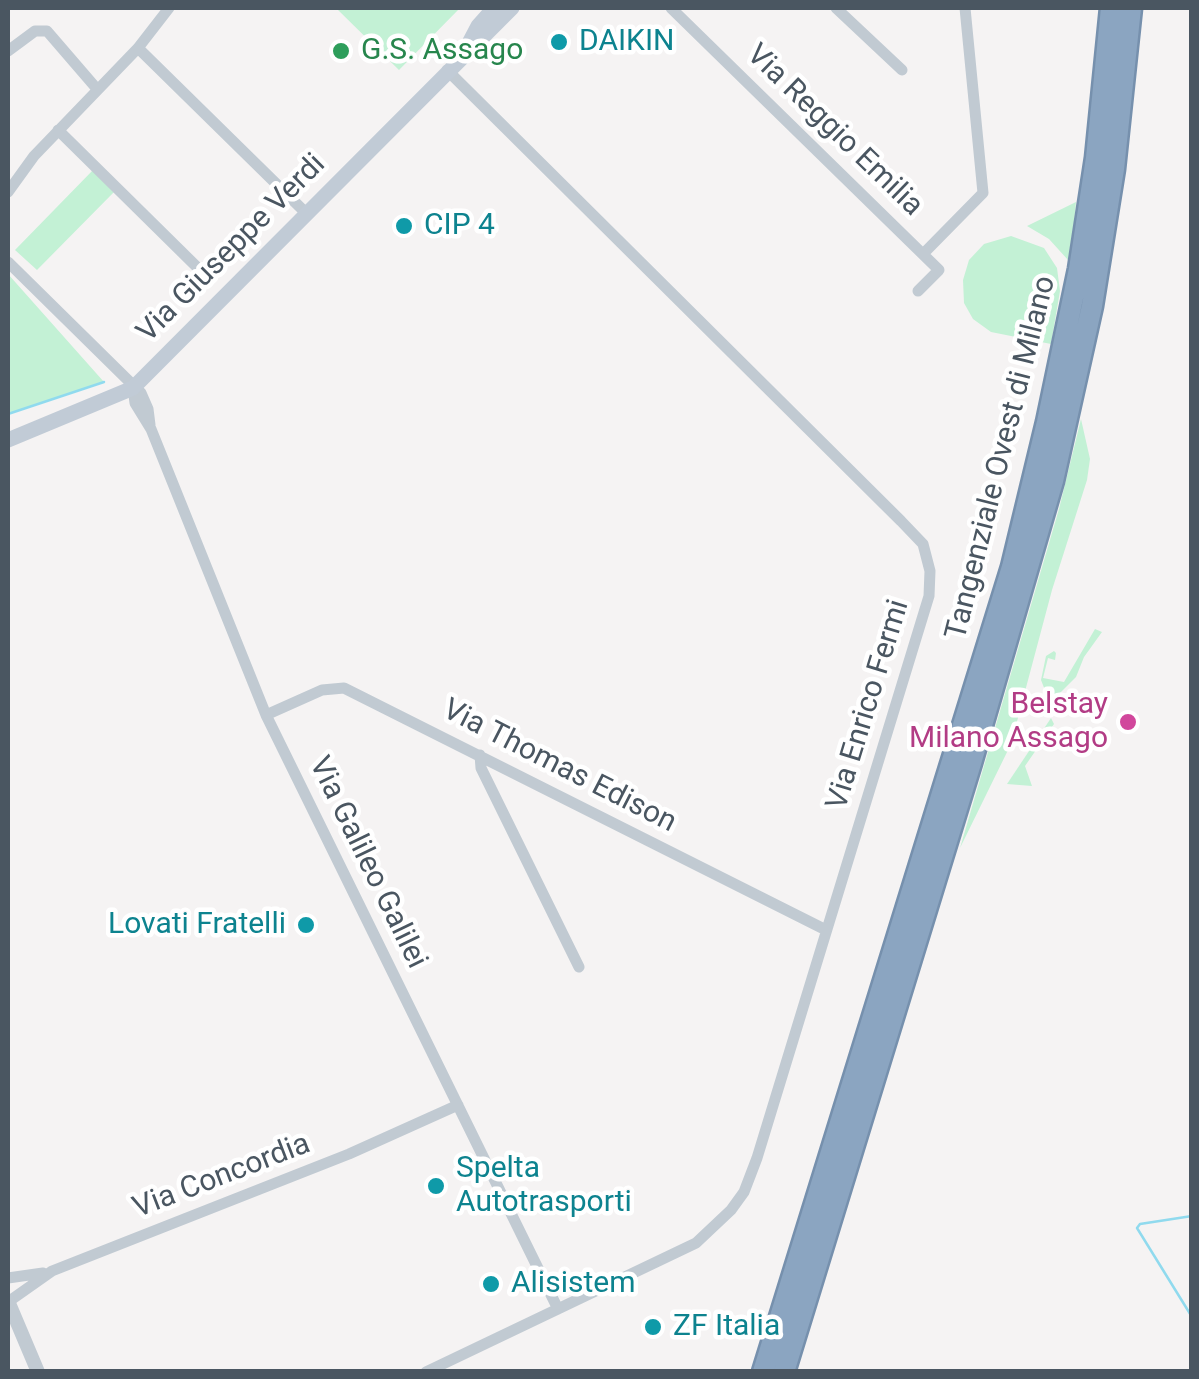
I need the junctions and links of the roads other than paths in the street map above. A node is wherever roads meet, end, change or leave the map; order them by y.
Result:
1 (170, 8) edge
2 (494, 8) edge
3 (512, 8) edge
4 (672, 8) edge
5 (836, 8) edge
6 (965, 8) edge
7 (1111, 8) edge
8 (1131, 8) edge
9 (138, 48) junction
10 (8, 51) edge
11 (465, 52) junction
12 (447, 70) junction
13 (902, 70) dead end
14 (97, 89) junction
15 (58, 130) junction
16 (8, 192) edge
17 (307, 214) junction
18 (924, 253) junction
19 (8, 262) edge
20 (204, 273) dead end
21 (918, 291) dead end
22 (134, 388) junction
23 (8, 440) edge
24 (266, 715) junction
25 (480, 755) junction
26 (826, 930) junction
27 (579, 966) dead end
28 (458, 1105) junction
29 (52, 1271) junction
30 (8, 1278) edge
31 (8, 1301) edge
32 (558, 1309) junction
33 (11, 1318) edge
34 (38, 1372) edge
35 (426, 1372) edge
36 (763, 1372) edge
37 (784, 1372) edge

1 - 9 street
2 - 11 main road, Via Giuseppe Verdi
3 - 11 main road, Via Giuseppe Verdi
4 - 18 street, Via Reggio Emilia
5 - 13 street
6 - 18 street
7 - 36 highway, Tangenziale Ovest di Milano
8 - 37 highway, Tangenziale Ovest di Milano
9 - 14 street
9 - 17 street
10 - 14 street
11 - 12 main road, Via Giuseppe Verdi
12 - 17 main road, Via Giuseppe Verdi
12 - 26 street, Via Enrico Fermi
14 - 15 street
15 - 16 street
15 - 20 street
17 - 22 main road, Via Giuseppe Verdi
18 - 21 street, Via Reggio Emilia
19 - 22 street
22 - 23 main road, Via Giuseppe Verdi
22 - 24 street, Via Galileo Galilei
24 - 25 street, Via Thomas Edison
24 - 28 street, Via Galileo Galilei
25 - 26 street, Via Thomas Edison
25 - 27 street
26 - 32 street, Via Enrico Fermi
28 - 29 street, Via Concordia
28 - 32 street, Via Galileo Galilei
29 - 30 street
29 - 31 street, Via Concordia
31 - 33 street
32 - 35 street, Via Enrico Fermi
33 - 34 street

